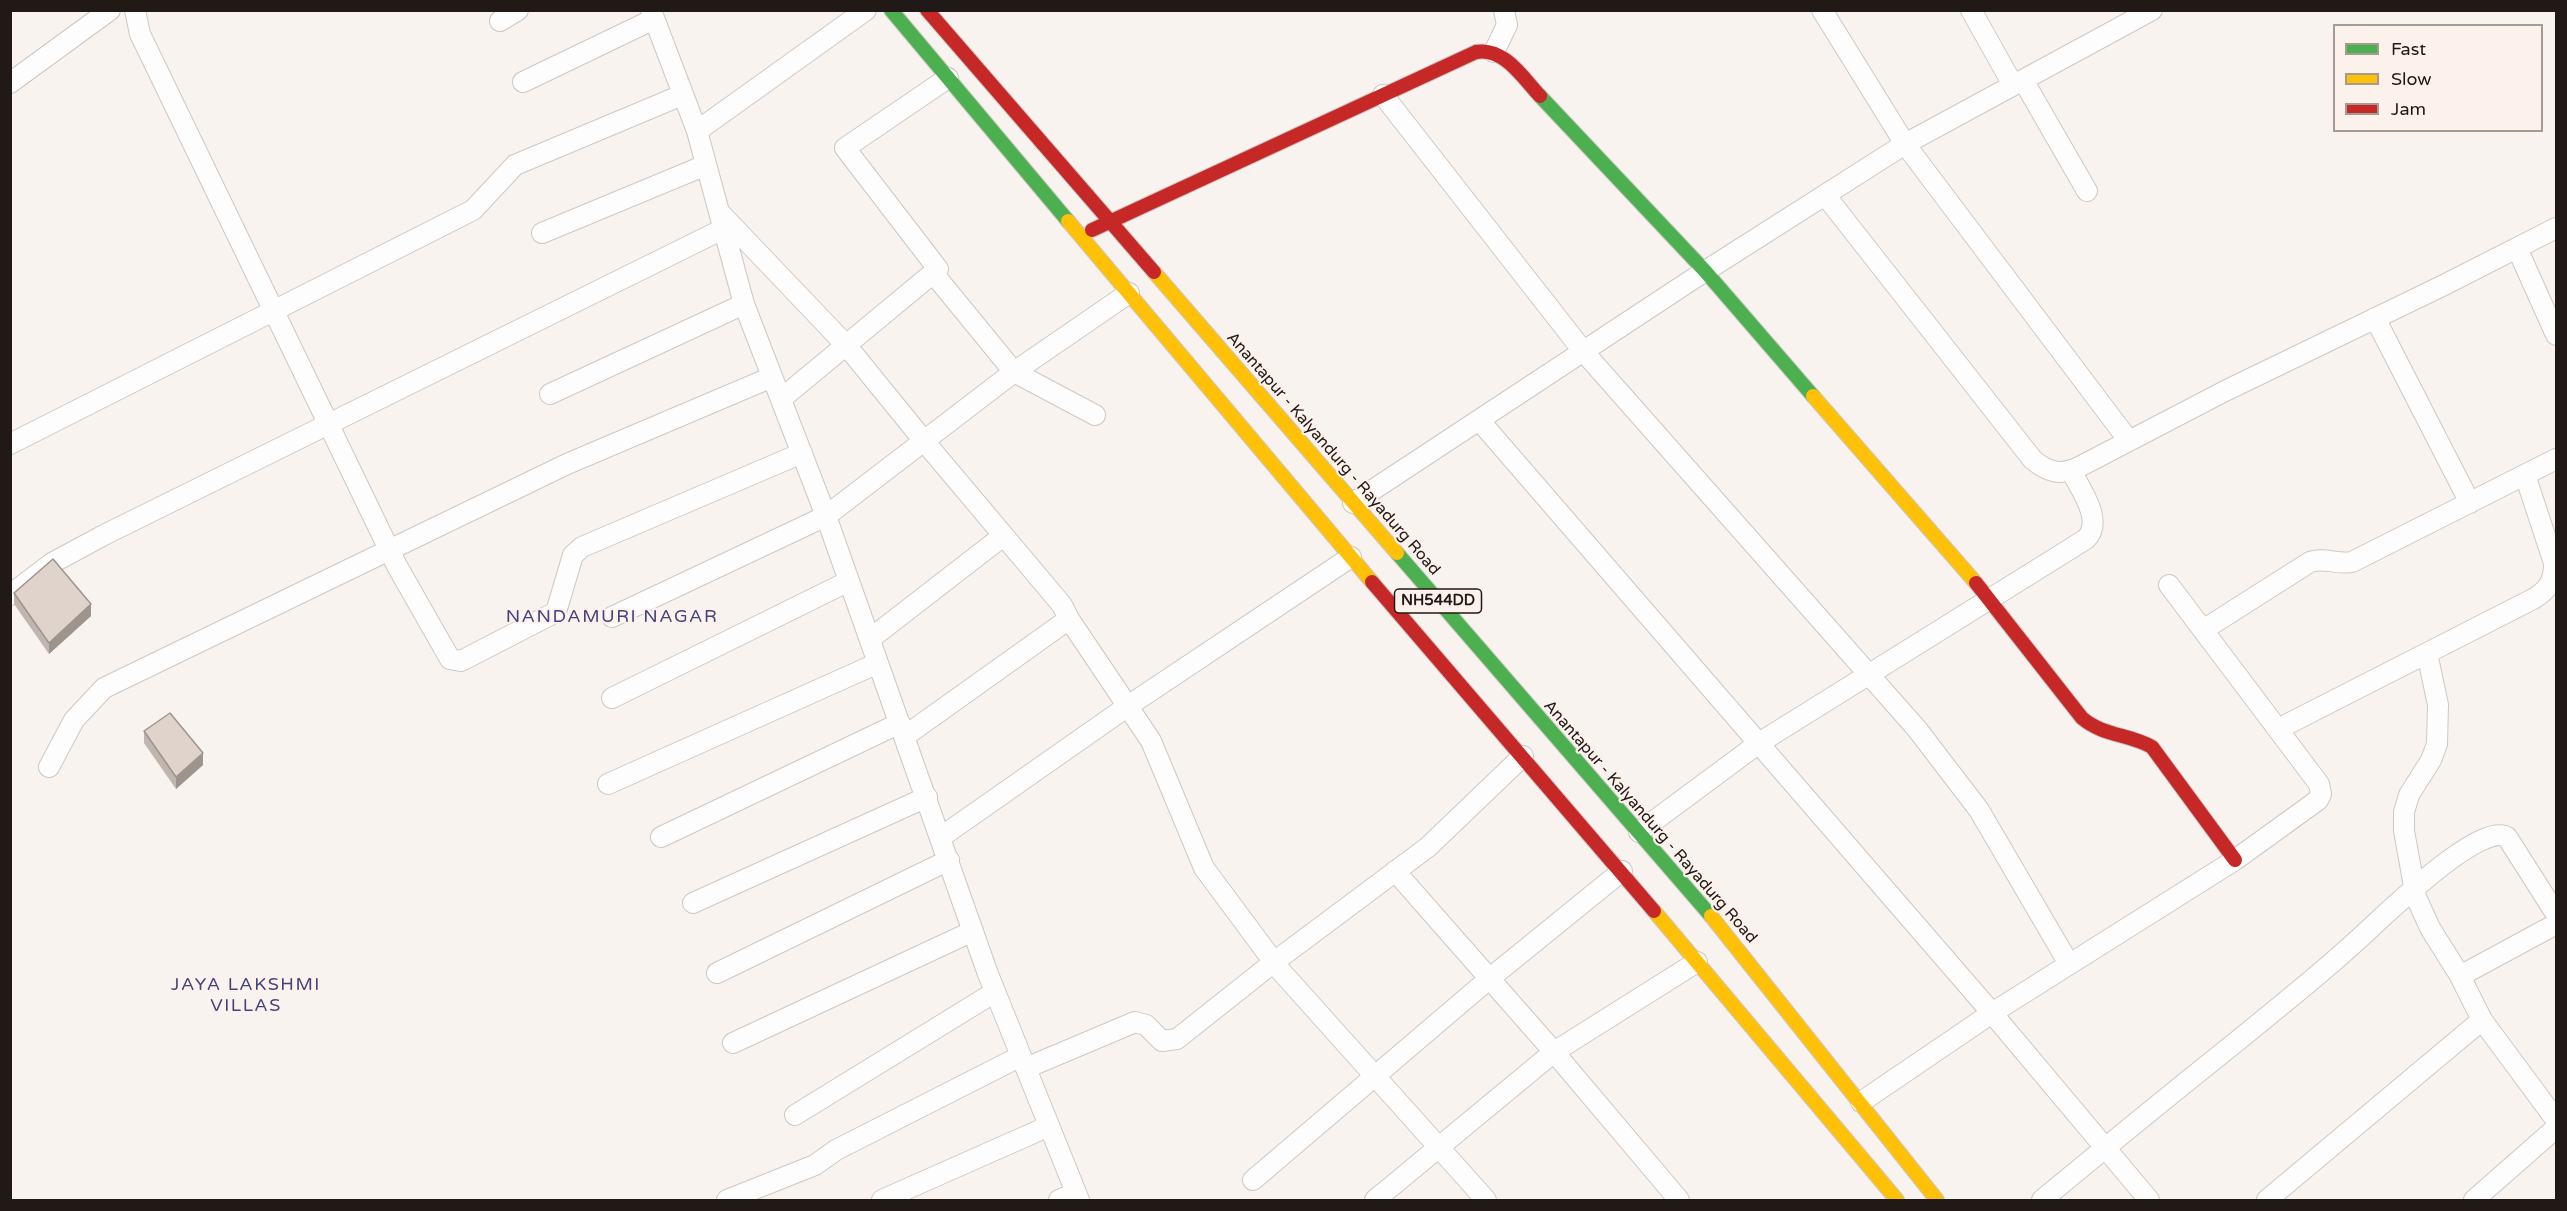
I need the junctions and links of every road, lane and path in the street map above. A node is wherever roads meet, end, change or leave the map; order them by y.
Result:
1 (110, 10) edge
2 (135, 10) edge
3 (518, 10) edge
4 (866, 10) edge
5 (891, 10) edge
6 (927, 10) edge
7 (1504, 10) edge
8 (1822, 10) edge
9 (1971, 10) edge
10 (2152, 10) edge
11 (652, 15) edge
12 (500, 21) dead end
13 (1494, 52) junction
14 (948, 78) junction
15 (10, 82) edge
16 (523, 82) dead end
17 (2018, 82) junction
18 (682, 95) junction
19 (1383, 95) junction
20 (697, 131) junction
21 (1905, 144) junction
22 (706, 165) junction
23 (2087, 191) dead end
24 (1825, 195) junction
25 (721, 220) junction
26 (1109, 221) junction
27 (2556, 228) edge
28 (542, 233) dead end
29 (1082, 236) junction
30 (2517, 248) junction
31 (1705, 271) junction
32 (933, 273) junction
33 (1130, 293) junction
34 (744, 304) junction
35 (274, 311) junction
36 (2375, 318) junction
37 (2556, 335) edge
38 (846, 345) junction
39 (1583, 351) junction
40 (1014, 372) junction
41 (772, 377) junction
42 (550, 394) dead end
43 (781, 399) junction
44 (1095, 415) dead end
45 (1479, 420) junction
46 (328, 424) junction
47 (924, 441) junction
48 (2129, 441) junction
49 (10, 444) edge
50 (802, 453) junction
51 (2556, 459) edge
52 (2071, 471) junction
53 (2525, 475) junction
54 (1353, 503) junction
55 (2470, 503) junction
56 (826, 516) junction
57 (1003, 536) junction
58 (388, 550) junction
59 (1351, 557) junction
60 (849, 581) junction
61 (2169, 585) dead end
62 (2553, 589) edge
63 (10, 595) edge
64 (1990, 599) junction
65 (612, 617) dead end
66 (1069, 619) junction
67 (2203, 630) junction
68 (870, 639) junction
69 (2427, 653) junction
70 (879, 663) junction
71 (1871, 675) junction
72 (612, 698) dead end
73 (1128, 706) junction
74 (903, 729) junction
75 (2278, 729) junction
76 (1759, 743) junction
77 (1523, 756) junction
78 (49, 768) dead end
79 (608, 784) dead end
80 (927, 797) junction
81 (1639, 832) junction
82 (661, 837) dead end
83 (941, 837) junction
84 (949, 860) junction
85 (2235, 860) junction
86 (1395, 871) junction
87 (1622, 871) junction
88 (2414, 888) junction
89 (693, 903) dead end
90 (2556, 914) edge
91 (2556, 924) edge
92 (973, 931) junction
93 (1274, 962) junction
94 (1697, 962) junction
95 (2069, 964) junction
96 (717, 973) dead end
97 (2460, 976) junction
98 (1490, 979) junction
99 (995, 992) junction
100 (1992, 1014) junction
101 (2482, 1020) junction
102 (733, 1043) dead end
103 (1554, 1052) junction
104 (1023, 1062) junction
105 (1375, 1075) junction
106 (1862, 1102) junction
107 (795, 1115) dead end
108 (2556, 1120) edge
109 (1049, 1126) junction
110 (2556, 1128) edge
111 (1440, 1146) junction
112 (2105, 1148) junction
113 (1253, 1180) dead end
114 (766, 1193) edge
115 (1071, 1198) edge
116 (727, 1200) edge
117 (882, 1200) edge
118 (1375, 1200) edge
119 (1486, 1200) edge
120 (1679, 1200) edge
121 (1897, 1200) edge
122 (1937, 1200) edge
123 (2042, 1200) edge
124 (2149, 1200) edge
125 (2267, 1200) edge
126 (2474, 1200) edge

1 - 15 street
2 - 35 street
3 - 12 street
4 - 20 street
5 - 14 main road, NH544DD
6 - 26 main road, Anantapur - Kalyandurg - Rayadurg Road / NH544DD
7 - 13 street
8 - 21 street
9 - 17 street
10 - 17 street
11 - 16 street
11 - 18 street
13 - 19 main road
13 - 31 main road
14 - 29 main road, NH544DD
14 - 32 street
17 - 21 street
17 - 23 street
18 - 20 street
18 - 35 street
19 - 26 main road
19 - 39 street
20 - 22 street
21 - 24 street
21 - 48 street
22 - 25 street
22 - 28 street
24 - 31 street
24 - 52 street
25 - 34 street
25 - 38 street
25 - 46 street
26 - 29 main road
26 - 54 main road, Anantapur - Kalyandurg - Rayadurg Road / NH544DD
27 - 30 street
29 - 33 main road, NH544DD
30 - 36 street
30 - 37 street
31 - 39 street
31 - 64 main road
32 - 38 street
32 - 40 street
33 - 40 street
33 - 59 main road, NH544DD
34 - 41 street
34 - 42 street
35 - 46 street
35 - 49 street
36 - 48 street
36 - 55 street
38 - 43 street
38 - 47 street
39 - 45 street
39 - 71 street
40 - 44 street
40 - 47 street
41 - 43 street
41 - 58 street
43 - 50 street
45 - 54 street
45 - 76 street
46 - 58 street
46 - 63 street
47 - 56 street
47 - 57 street
48 - 52 street
50 - 56 street
50 - 58 street
51 - 53 street
52 - 64 street
53 - 55 street
53 - 62 street
54 - 81 main road, Anantapur - Kalyandurg - Rayadurg Road / NH544DD
55 - 67 street
56 - 60 street
56 - 65 street
57 - 66 street
57 - 68 street
58 - 78 street
59 - 73 street
59 - 77 main road, NH544DD
60 - 68 street
60 - 72 street
61 - 67 street
62 - 69 street
64 - 71 street
64 - 85 main road
66 - 73 street
66 - 74 street
67 - 75 street
68 - 70 street
69 - 75 street
69 - 88 street
70 - 74 street
70 - 79 street
71 - 76 street
71 - 95 street
73 - 83 street
73 - 93 street
74 - 80 street
74 - 82 street
75 - 85 street
76 - 81 street
76 - 100 street
77 - 86 street
77 - 87 main road, NH544DD
80 - 83 street
80 - 89 street
81 - 106 main road, Anantapur - Kalyandurg - Rayadurg Road / NH544DD
83 - 84 street
84 - 92 street
84 - 96 street
85 - 95 street
86 - 93 street
86 - 98 street
87 - 94 main road, NH544DD
87 - 98 street
88 - 90 street
88 - 97 street
88 - 112 street
91 - 97 street
92 - 99 street
92 - 102 street
93 - 104 street
93 - 105 street
94 - 103 street
94 - 121 main road, NH544DD
95 - 100 street
97 - 101 street
98 - 103 street
98 - 105 street
99 - 104 street
99 - 107 street
100 - 106 street
100 - 112 street
101 - 108 street
101 - 125 street
103 - 111 street
103 - 120 street
104 - 109 street
104 - 114 street
105 - 111 street
105 - 113 street
106 - 122 main road, Anantapur - Kalyandurg - Rayadurg Road / NH544DD
109 - 115 street
109 - 117 street
110 - 126 street
111 - 118 street
111 - 119 street
112 - 123 street
112 - 124 street
114 - 116 street

